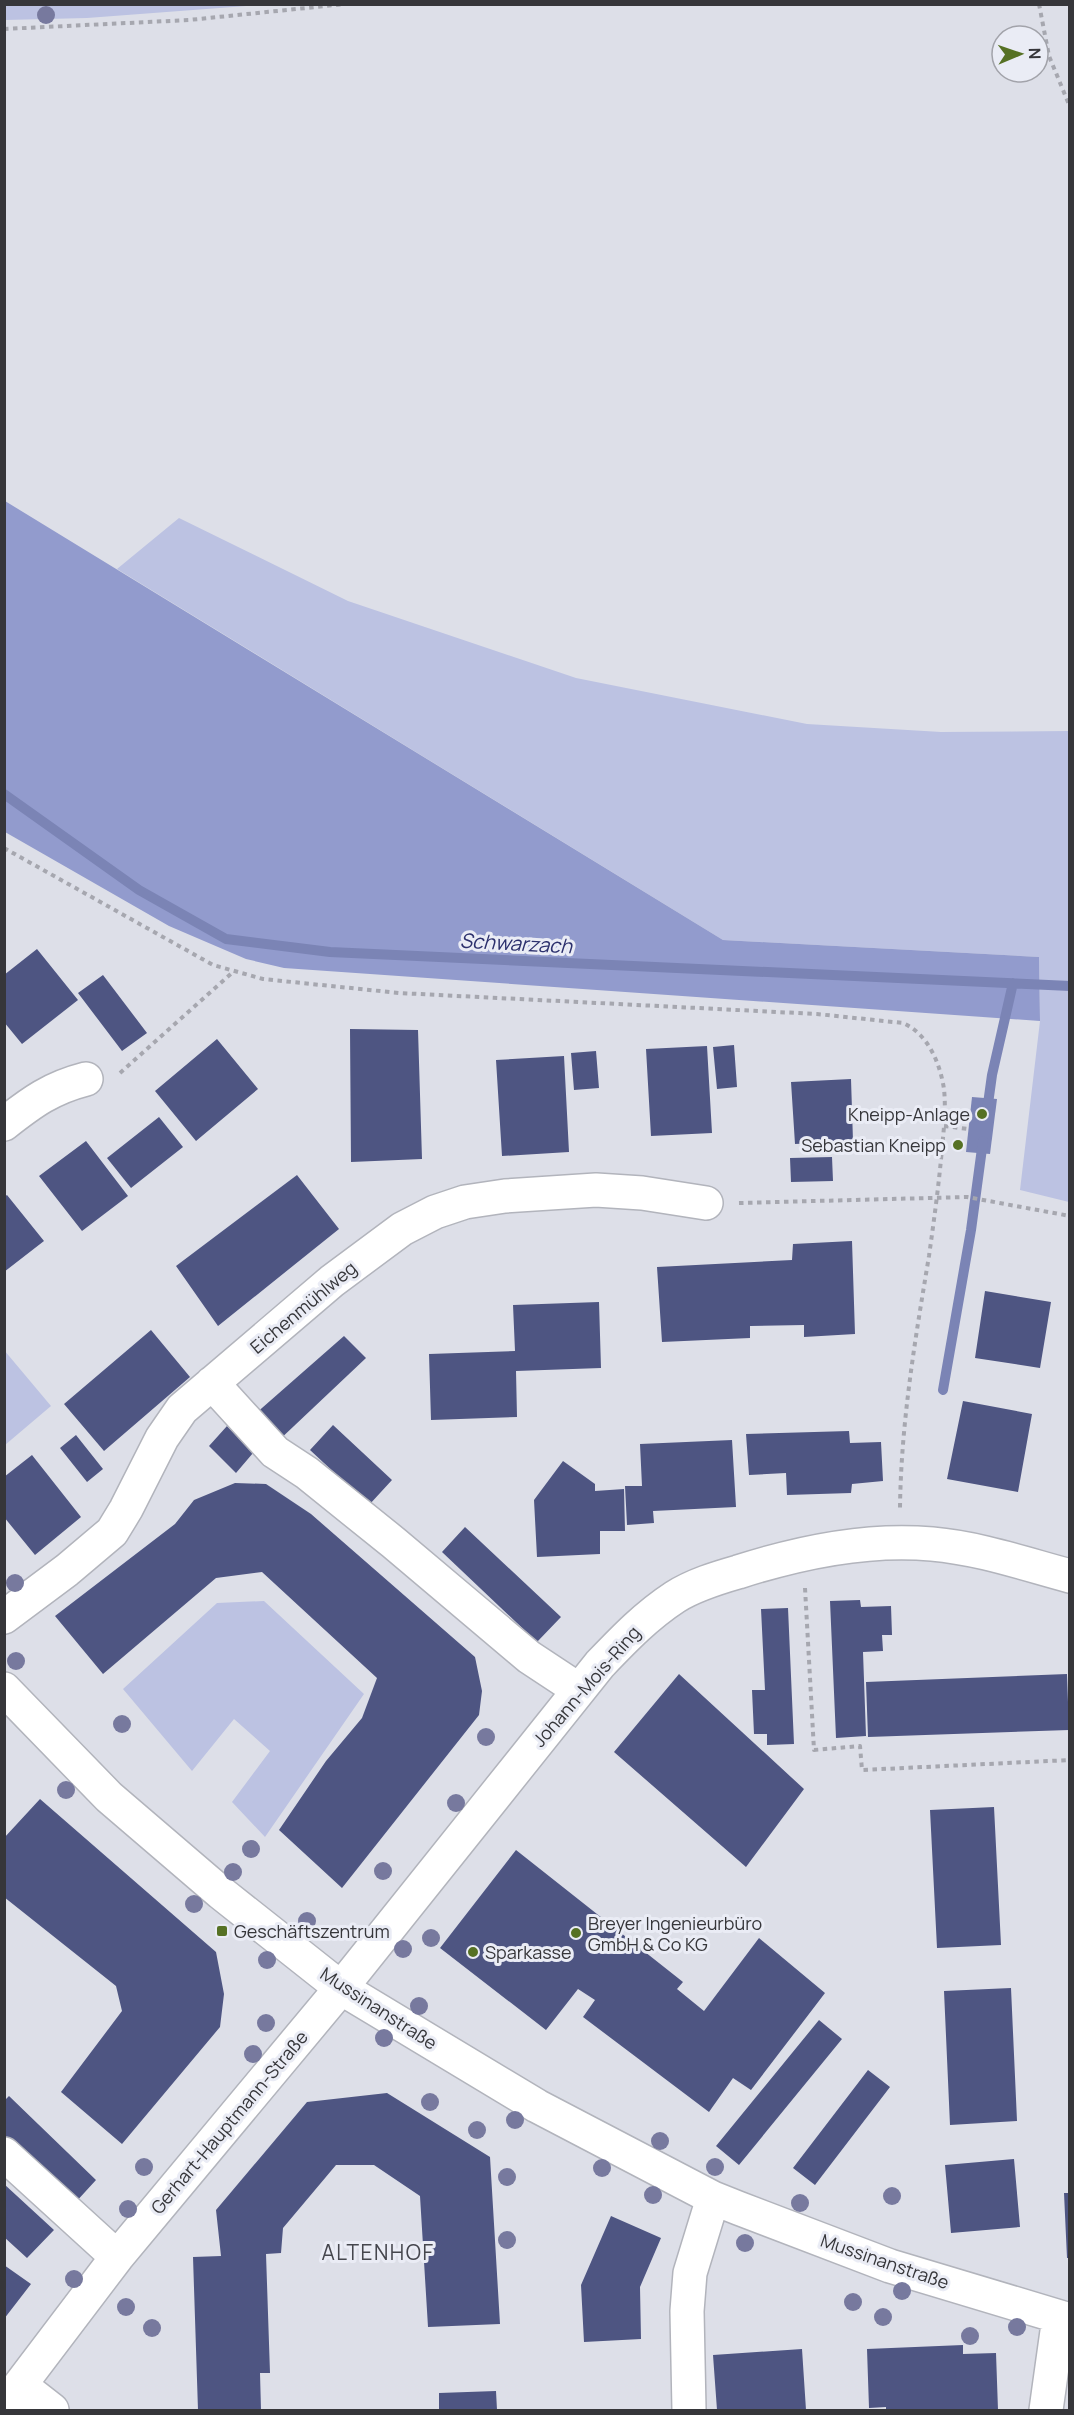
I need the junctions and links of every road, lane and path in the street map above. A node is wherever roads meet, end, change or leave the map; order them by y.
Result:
1 (345, 4) edge
2 (1040, 4) edge
3 (4, 29) edge
4 (1070, 107) edge
5 (4, 848) edge
6 (234, 972) junction
7 (86, 1079) joint
8 (4, 1124) edge
9 (944, 1126) junction
10 (968, 1129) dead end
11 (938, 1198) junction
12 (706, 1203) joint
13 (1070, 1216) edge
14 (212, 1383) junction
15 (900, 1542) junction
16 (803, 1554) junction
17 (1070, 1576) edge
18 (4, 1617) edge
19 (4, 1689) edge
20 (579, 1690) junction
21 (1070, 1760) edge
22 (341, 1988) junction
23 (4, 2154) edge
24 (713, 2198) junction
25 (117, 2257) junction
26 (1064, 2319) edge
27 (12, 2395) edge
28 (52, 2410) edge
29 (689, 2410) edge
30 (1046, 2410) edge

1 - 3 path
2 - 4 path
5 - 6 path
6 - 7 path
6 - 9 path
7 - 8 street
9 - 10 path
9 - 11 path
11 - 12 path
11 - 13 path
11 - 15 path
12 - 14 street, Eichenmühlweg
14 - 18 street, Eichenmühlweg
14 - 20 street
15 - 16 street, Johann-Mois-Ring
15 - 17 street, Johann-Mois-Ring
16 - 20 street, Johann-Mois-Ring
16 - 21 path
19 - 22 street, Mussinanstraße
20 - 22 street, Johann-Mois-Ring
22 - 24 street, Mussinanstraße
22 - 25 street, Gerhart-Hauptmann-Straße
23 - 25 street
24 - 26 street, Mussinanstraße
24 - 29 street
25 - 27 street, Gerhart-Hauptmann-Straße
26 - 30 street, Mussinanstraße
27 - 28 street, Gerhart-Hauptmann-Straße

